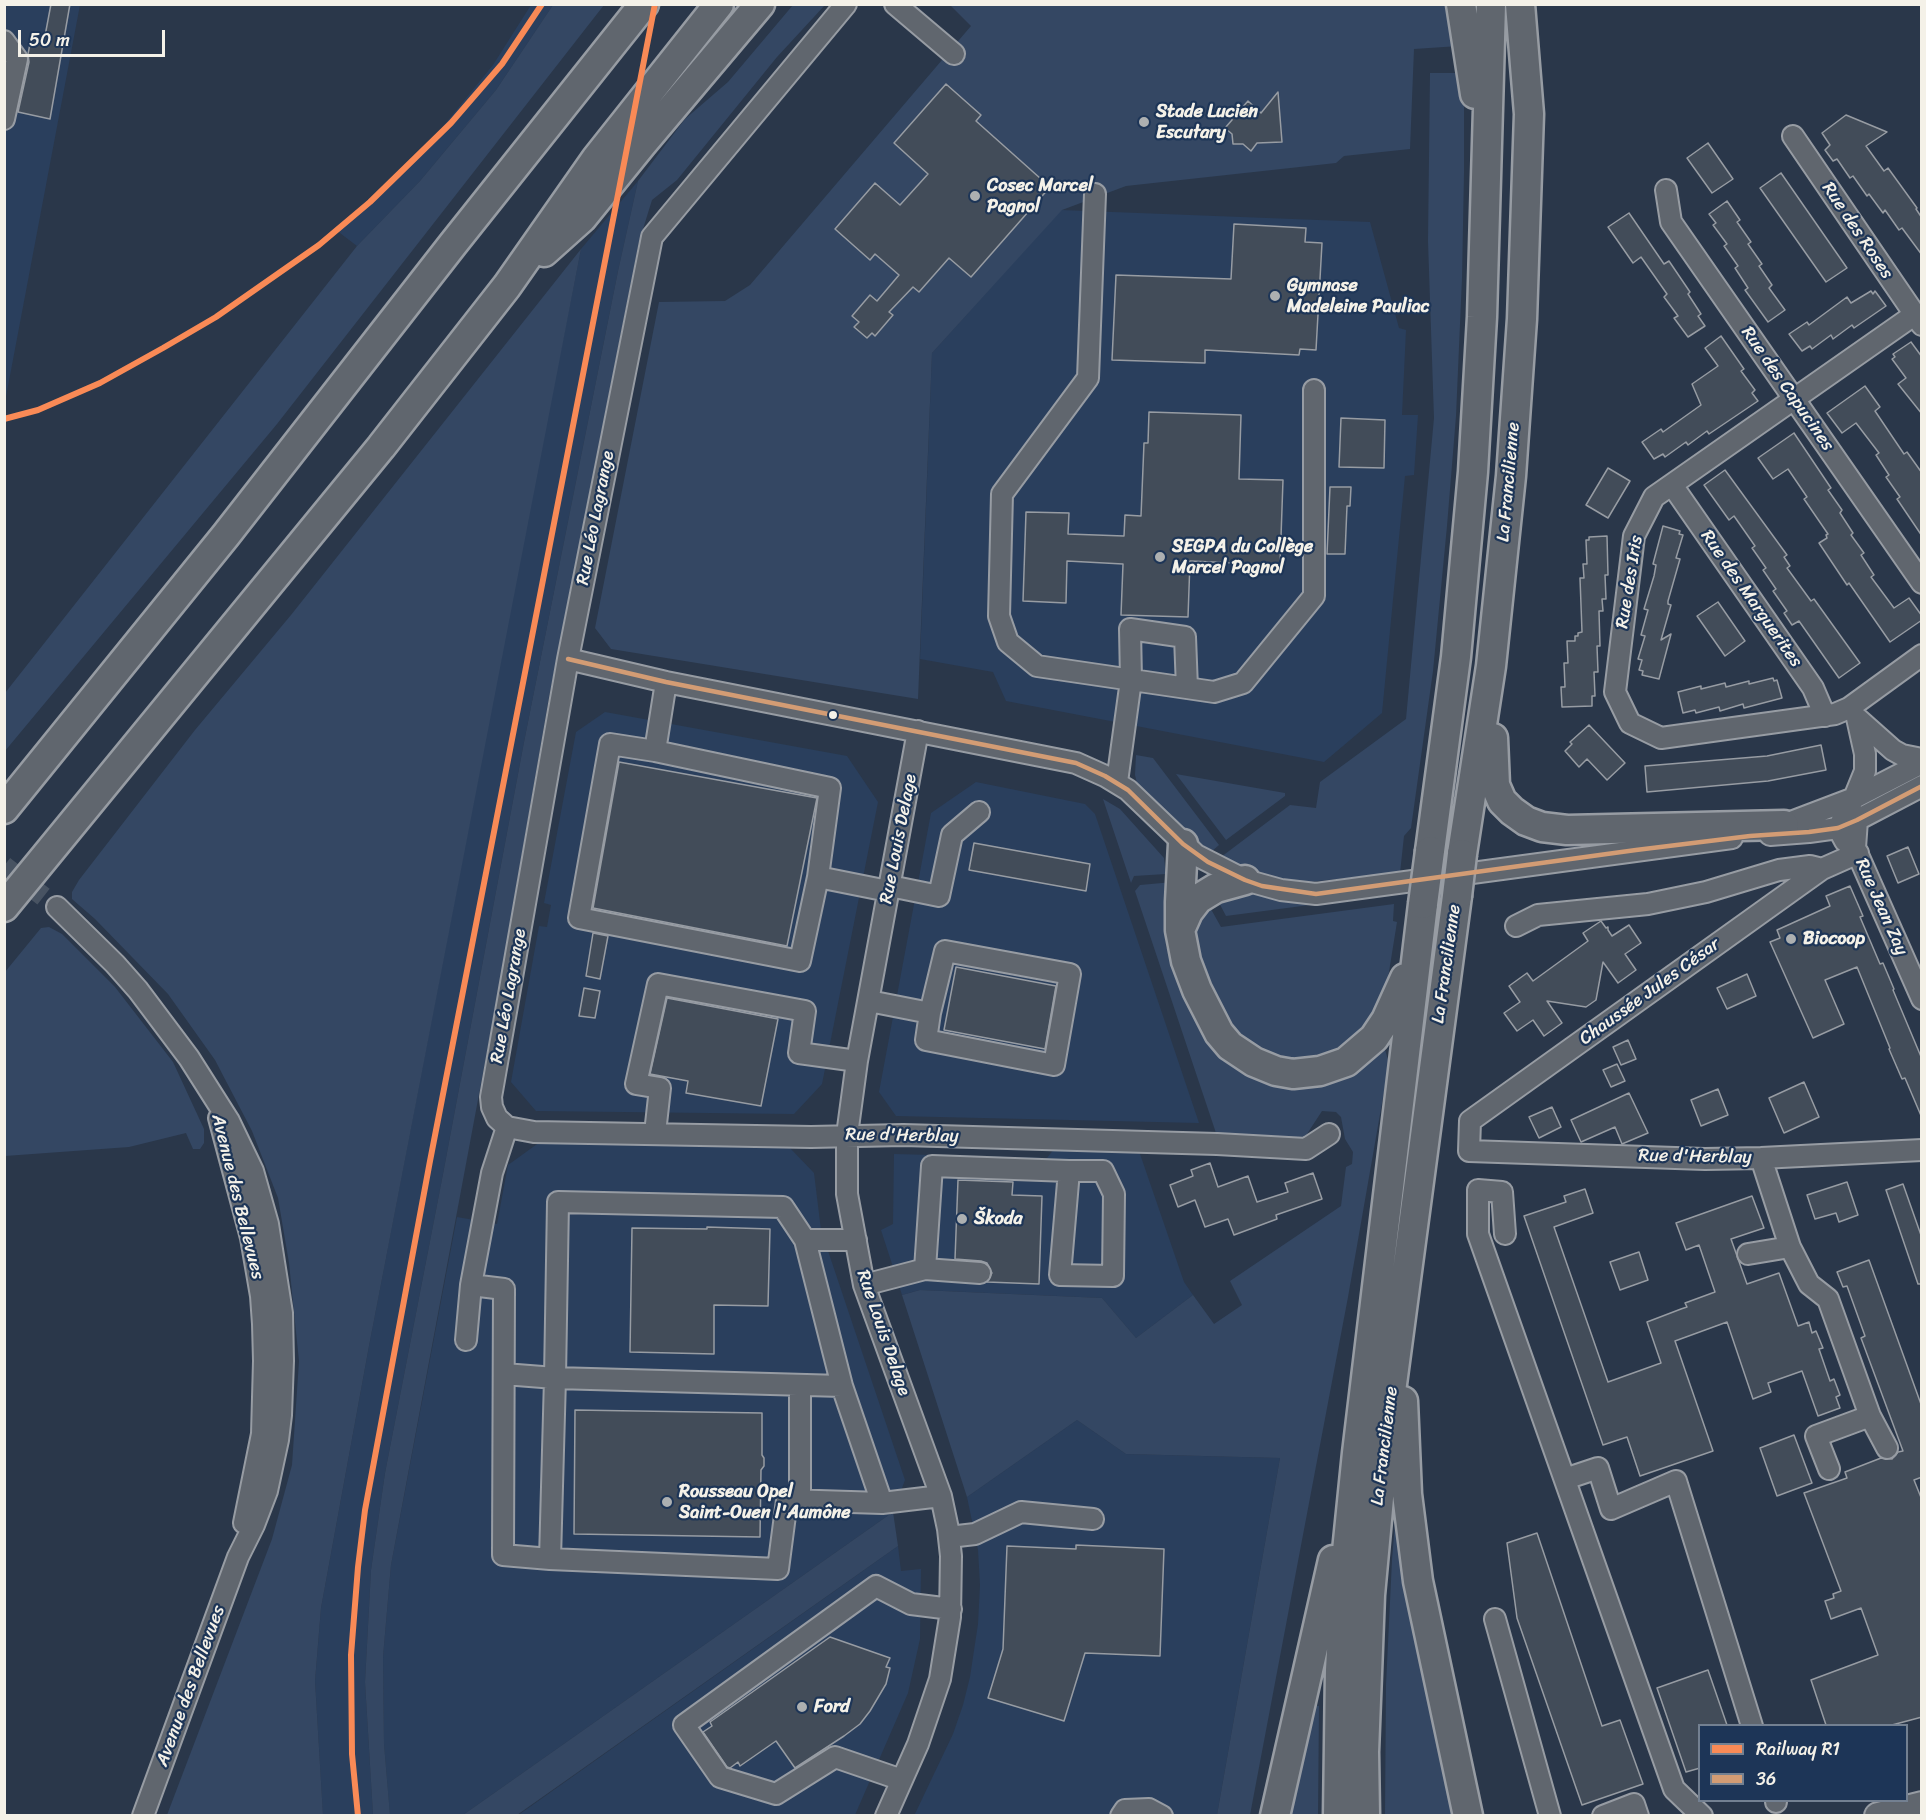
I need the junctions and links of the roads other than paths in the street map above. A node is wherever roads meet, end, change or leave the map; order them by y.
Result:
1 (644, 4) edge
2 (719, 4) edge
3 (760, 4) edge
4 (846, 4) edge
5 (895, 4) edge
6 (1461, 4) edge
7 (1491, 4) edge
8 (1520, 4) edge
9 (1528, 4) edge
10 (4, 41) edge
11 (954, 54) dead end
12 (1529, 114) junction
13 (4, 119) edge
14 (1793, 136) dead end
15 (1486, 180) junction
16 (1665, 190) dead end
17 (1095, 194) dead end
18 (507, 286) junction
19 (1918, 320) edge
20 (1314, 390) dead end
21 (1794, 400) junction
22 (1671, 485) junction
23 (1922, 583) edge
24 (1922, 655) edge
25 (568, 659) junction
26 (1491, 666) junction
27 (1131, 680) junction
28 (666, 682) junction
29 (1187, 688) junction
30 (1853, 713) junction
31 (1825, 716) junction
32 (918, 732) junction
33 (655, 751) junction
34 (1922, 761) edge
35 (1896, 777) junction
36 (1117, 782) junction
37 (1922, 786) edge
38 (1854, 798) junction
39 (4, 809) edge
40 (1878, 809) junction
41 (979, 812) dead end
42 (1784, 825) junction
43 (1750, 836) junction
44 (1849, 843) junction
45 (1183, 844) junction
46 (1822, 869) junction
47 (818, 877) junction
48 (1245, 880) junction
49 (889, 888) junction
50 (4, 907) edge
51 (57, 907) tunnel mouth
52 (1516, 926) dead end
53 (1180, 930) junction
54 (1418, 945) junction
55 (1922, 999) edge
56 (869, 1001) junction
57 (930, 1013) junction
58 (857, 1061) junction
59 (507, 1127) junction
60 (655, 1133) junction
61 (1329, 1134) dead end
62 (847, 1135) junction
63 (1922, 1150) edge
64 (1469, 1151) joint
65 (1761, 1158) junction
66 (1069, 1171) junction
67 (1505, 1234) dead end
68 (805, 1240) junction
69 (856, 1240) junction
70 (1790, 1247) junction
71 (1748, 1254) dead end
72 (925, 1269) junction
73 (980, 1273) dead end
74 (471, 1285) junction
75 (864, 1285) junction
76 (1399, 1333) junction
77 (466, 1340) dead end
78 (504, 1374) junction
79 (555, 1378) junction
80 (800, 1386) junction
81 (842, 1386) junction
82 (1870, 1416) junction
83 (1887, 1448) dead end
84 (1356, 1454) junction
85 (1829, 1469) dead end
86 (1565, 1479) junction
87 (941, 1496) junction
88 (800, 1500) junction
89 (882, 1503) junction
90 (1093, 1519) dead end
91 (949, 1537) junction
92 (550, 1559) junction
93 (951, 1609) junction
94 (1495, 1619) dead end
95 (1752, 1724) edge
96 (902, 1780) junction
97 (1922, 1790) edge
98 (1908, 1797) edge
99 (1895, 1802) edge
100 (1922, 1805) edge
101 (143, 1815) edge
102 (886, 1815) edge
103 (1121, 1815) edge
104 (1162, 1815) edge
105 (1275, 1815) edge
106 (1338, 1815) edge
107 (1365, 1815) edge
108 (1468, 1815) edge
109 (1550, 1815) edge
110 (1603, 1815) edge
111 (1638, 1815) edge
112 (1702, 1815) edge
113 (1866, 1815) edge
114 (1878, 1815) edge

1 - 39 highway
2 - 18 highway
3 - 18 highway
4 - 25 street, Rue Léo Lagrange
5 - 11 street
6 - 15 highway
7 - 15 highway, La Francilienne
8 - 12 highway, La Francilienne
9 - 12 highway
10 - 13 street
12 - 26 highway, La Francilienne
14 - 19 street, Rue des Roses
15 - 54 highway, La Francilienne, bridge
16 - 21 street, Rue des Capucines
17 - 27 street
18 - 50 highway
19 - 21 street, Rue des Iris
20 - 29 street
21 - 22 street, Rue des Iris
21 - 23 street, Rue des Capucines
22 - 31 street, Rue des Marguerites
22 - 31 street, Rue des Iris
24 - 30 street, Rue des Iris
25 - 28 street
25 - 59 street, Rue Léo Lagrange
26 - 42 highway
26 - 76 highway, La Francilienne, bridge
27 - 29 street
27 - 29 street
27 - 36 street
28 - 32 street
28 - 33 street
30 - 31 street, Rue des Iris
30 - 34 street
30 - 38 street
32 - 36 street
32 - 49 street, Rue Louis Delage
33 - 47 street
33 - 47 street
34 - 35 street
35 - 38 street
35 - 40 street
36 - 45 street
37 - 40 street
38 - 42 street
38 - 44 street
40 - 44 street
41 - 49 street
42 - 43 street
43 - 44 street
43 - 48 street
44 - 46 street, Chaussée Jules César
44 - 55 street, Rue Jean Zay
45 - 48 street
45 - 53 highway
46 - 52 street
46 - 64 street, Chaussée Jules César
47 - 49 street
48 - 53 highway
49 - 56 street, Rue Louis Delage
51 - 101 street, Avenue des Bellevues
53 - 54 highway
54 - 84 highway, La Francilienne
56 - 57 street
56 - 58 street, Rue Louis Delage
57 - 57 street
58 - 60 street
58 - 62 street, Rue Louis Delage
59 - 60 street, Rue d'Herblay
59 - 74 street
60 - 62 street, Rue d'Herblay
61 - 62 street, Rue d'Herblay
62 - 69 street, Rue Louis Delage
63 - 65 street, Rue d'Herblay
64 - 65 street, Rue d'Herblay
65 - 70 street
66 - 66 street
66 - 72 street
67 - 86 street
68 - 69 street
68 - 79 street
68 - 81 street
69 - 75 street, Rue Louis Delage
70 - 71 street
70 - 82 street
72 - 73 street
72 - 75 street
74 - 77 street
74 - 78 street
75 - 87 street, Rue Louis Delage
76 - 107 highway, La Francilienne
76 - 108 highway
78 - 79 street
78 - 92 street
79 - 80 street
79 - 92 street
80 - 81 street
80 - 88 street
81 - 89 street
82 - 83 street
82 - 85 street
84 - 105 highway
84 - 106 highway, La Francilienne
86 - 95 street
86 - 112 street
87 - 89 street
87 - 91 street, Rue Louis Delage
88 - 89 street
88 - 92 street
90 - 91 street
91 - 93 street, Rue Louis Delage
93 - 96 street, Rue Louis Delage
93 - 96 street
94 - 109 street
96 - 102 street, Rue Louis Delage
97 - 98 main road
99 - 113 main road
100 - 114 main road
103 - 104 street
110 - 111 street

